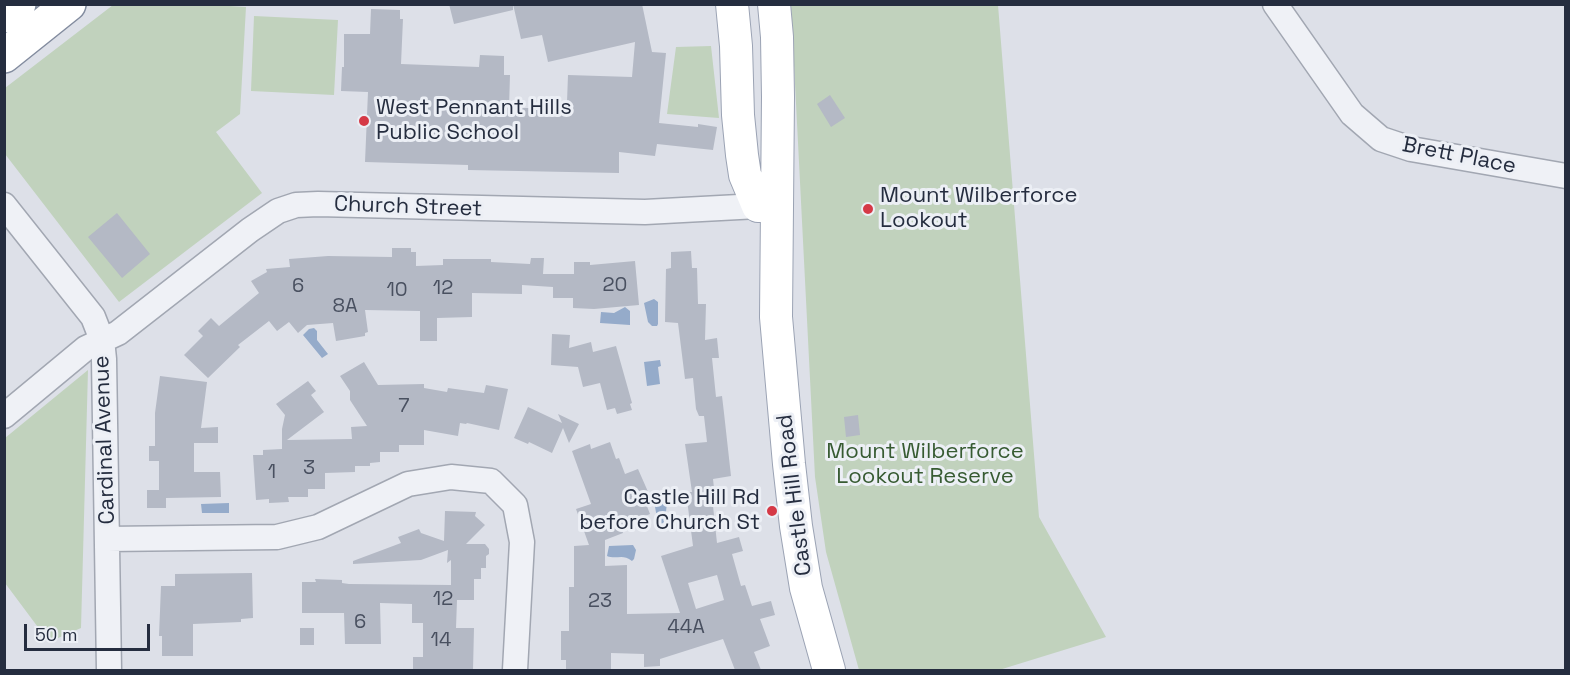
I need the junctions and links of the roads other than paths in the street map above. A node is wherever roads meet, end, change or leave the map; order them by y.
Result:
1 (19, 4) edge
2 (69, 4) edge
3 (732, 4) edge
4 (753, 4) edge
5 (774, 4) edge
6 (1275, 4) edge
7 (4, 16) edge
8 (4, 56) edge
9 (1566, 176) edge
10 (4, 205) edge
11 (767, 206) junction
12 (102, 340) junction
13 (4, 416) edge
14 (107, 539) junction
15 (109, 670) edge
16 (515, 670) edge
17 (829, 670) edge

1 - 7 highway
2 - 8 highway
3 - 11 main road
4 - 11 main road, Castle Hill Road
5 - 11 main road, Castle Hill Road
6 - 9 street, Brett Place
10 - 12 street, Cardinal Avenue
11 - 12 street, Church Street
11 - 17 main road, Castle Hill Road
12 - 13 street, Church Street
12 - 14 street, Cardinal Avenue
14 - 15 street, Cardinal Avenue
14 - 16 street

